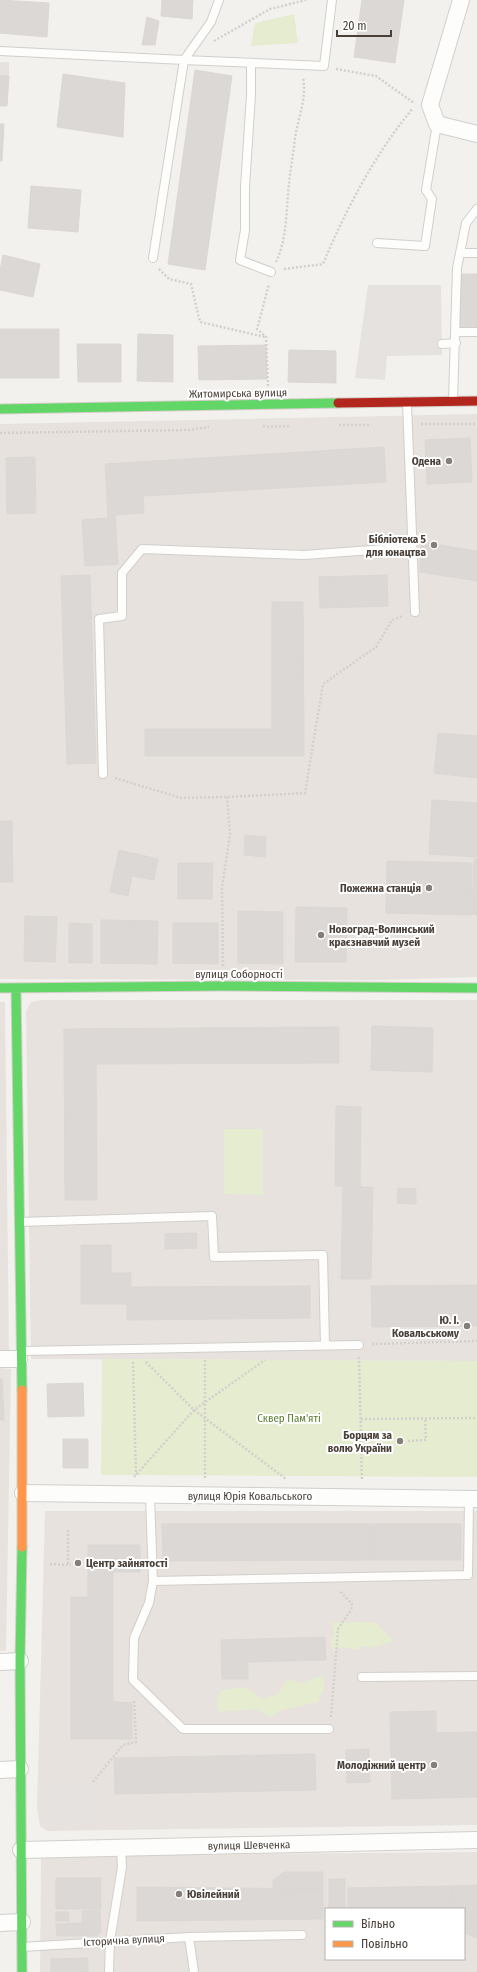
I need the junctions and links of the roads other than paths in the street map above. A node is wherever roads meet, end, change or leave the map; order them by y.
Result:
1 (219, 0) edge
2 (332, 0) edge
3 (461, 0) edge
4 (0, 51) edge
5 (184, 60) junction
6 (251, 63) junction
7 (437, 124) junction
8 (477, 134) edge
9 (477, 209) edge
10 (377, 243) dead end
11 (460, 253) junction
12 (477, 253) edge
13 (153, 258) road end
14 (272, 272) road end
15 (456, 332) junction
16 (477, 332) edge
17 (456, 343) junction
18 (442, 344) dead end
19 (477, 401) edge
20 (407, 402) junction
21 (453, 402) junction
22 (0, 410) edge
23 (412, 547) junction
24 (415, 612) road end
25 (103, 774) road end
26 (0, 988) edge
27 (16, 988) junction
28 (477, 988) edge
29 (19, 1222) junction
30 (325, 1345) junction
31 (359, 1345) road end
32 (19, 1355) junction
33 (0, 1359) edge
34 (23, 1493) junction
35 (150, 1496) junction
36 (473, 1499) edge
37 (153, 1580) junction
38 (20, 1661) junction
39 (0, 1662) edge
40 (477, 1676) edge
41 (362, 1677) dead end
42 (329, 1729) road end
43 (20, 1769) junction
44 (0, 1770) edge
45 (477, 1840) edge
46 (121, 1848) junction
47 (21, 1850) junction
48 (22, 1922) junction
49 (0, 1923) edge
50 (302, 1935) dead end
51 (189, 1937) junction
52 (110, 1941) junction
53 (22, 1947) junction
54 (22, 1972) edge
55 (109, 1972) edge
56 (194, 1972) edge

1 - 5 lane
2 - 6 lane
3 - 7 street
4 - 5 lane
5 - 6 lane
5 - 13 lane
6 - 14 lane
7 - 8 street
7 - 10 lane
9 - 11 lane
11 - 12 lane
11 - 15 lane
15 - 16 lane
15 - 17 lane
17 - 18 lane
17 - 21 lane
19 - 21 street, Житомирська вулиця
20 - 21 street, Житомирська вулиця
20 - 22 street, Житомирська вулиця
20 - 23 lane
23 - 24 lane
23 - 25 lane
26 - 27 street, вулиця Соборності
27 - 28 street, вулиця Соборності
27 - 29 street
29 - 30 lane
29 - 32 street
30 - 31 lane
30 - 32 lane
32 - 33 street
32 - 34 street
34 - 35 street, вулиця Юрія Ковальського
34 - 38 street
35 - 36 street, вулиця Юрія Ковальського
35 - 37 lane
36 - 37 lane
37 - 42 lane
38 - 39 street
38 - 43 street
40 - 41 lane
43 - 44 street
43 - 47 street
45 - 46 street, вулиця Шевченка
46 - 47 street, вулиця Шевченка
46 - 52 lane
47 - 48 street
48 - 49 street
48 - 53 street
50 - 51 lane, Історична вулиця
51 - 52 lane, Історична вулиця
51 - 56 lane
52 - 53 lane, Історична вулиця
52 - 55 lane
53 - 54 street

